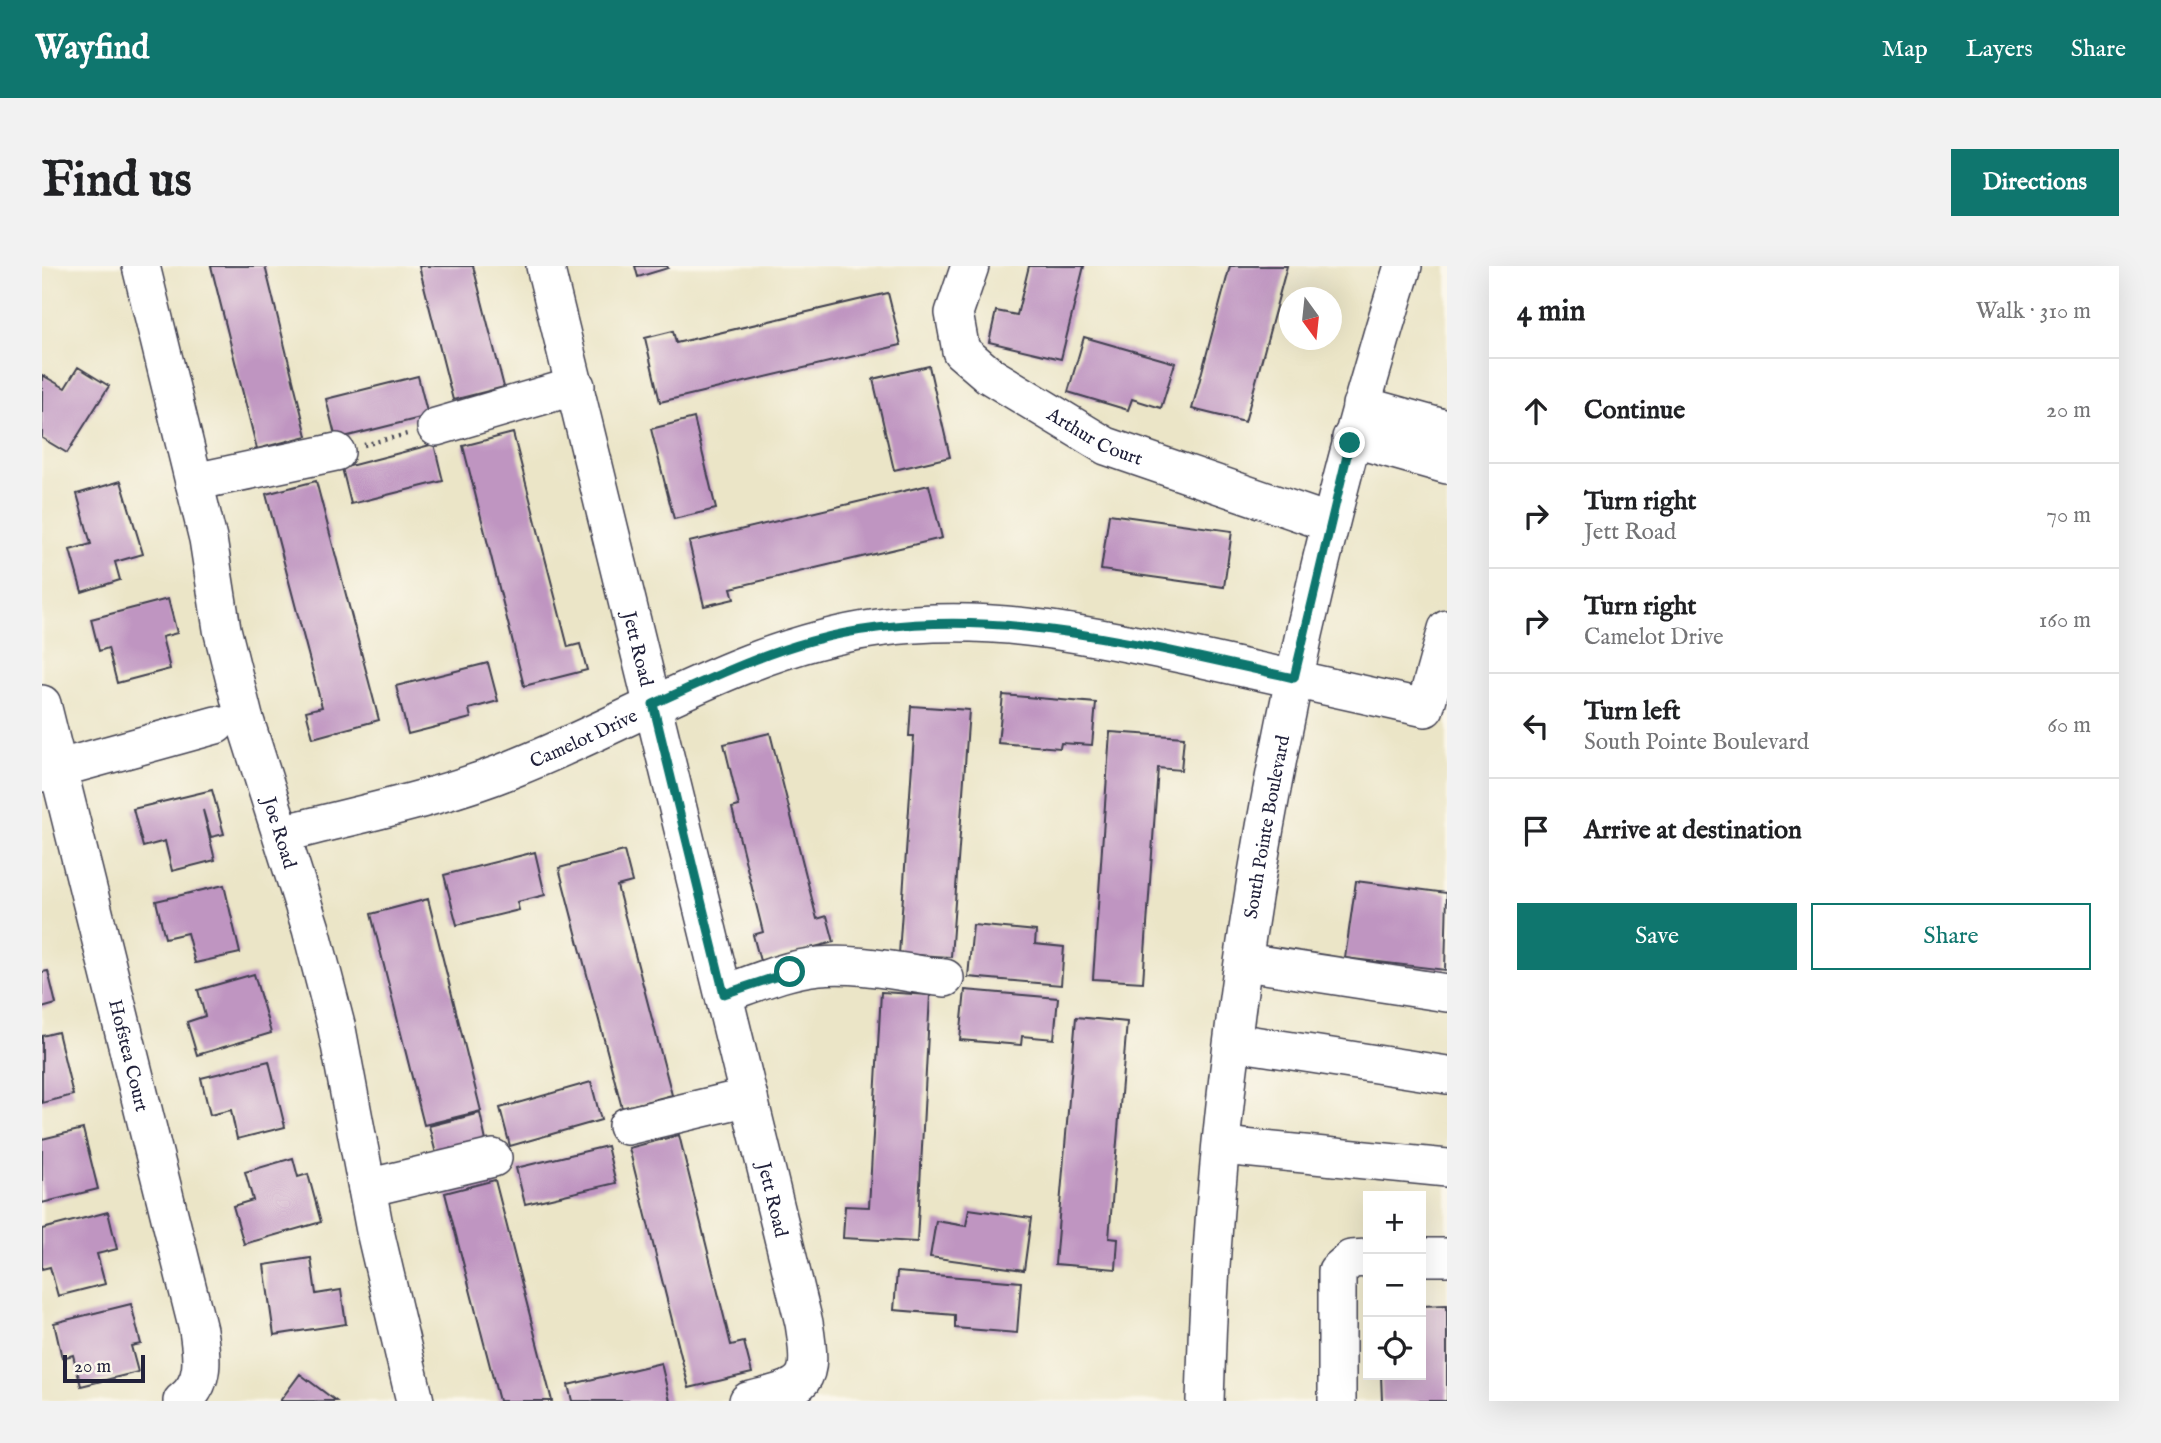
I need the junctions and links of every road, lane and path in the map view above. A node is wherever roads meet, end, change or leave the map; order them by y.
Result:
1 (141, 266) edge
2 (545, 266) edge
3 (970, 266) edge
4 (1403, 266) edge
5 (576, 386) junction
6 (1356, 422) junction
7 (436, 427) joint
8 (1447, 429) edge
9 (336, 452) joint
10 (1447, 465) edge
11 (194, 482) junction
12 (1330, 523) junction
13 (1447, 629) edge
14 (1294, 678) junction
15 (42, 704) edge
16 (653, 704) junction
17 (216, 725) dead end
18 (50, 770) edge
19 (282, 834) junction
20 (1245, 962) junction
21 (945, 978) dead end
22 (1447, 993) edge
23 (724, 994) junction
24 (1234, 1042) junction
25 (1447, 1075) edge
26 (749, 1097) junction
27 (627, 1126) dead end
28 (1223, 1146) junction
29 (493, 1158) dead end
30 (1447, 1168) edge
31 (367, 1188) junction
32 (1426, 1257) edge
33 (1447, 1257) edge
34 (1363, 1258) edge
35 (182, 1401) edge
36 (415, 1401) edge
37 (748, 1401) edge
38 (1205, 1401) edge
39 (1337, 1401) edge

1 - 11 street, Joe Road
2 - 5 street, Jett Road
3 - 12 street, Arthur Court
4 - 6 street, South Pointe Boulevard
5 - 7 street
5 - 16 street, Jett Road
6 - 8 street
6 - 10 street
6 - 12 street, South Pointe Boulevard
7 - 9 path
9 - 11 street
11 - 19 street, Joe Road
12 - 14 street, South Pointe Boulevard
13 - 14 street, Camelot Drive
14 - 16 street, Camelot Drive
14 - 20 street, South Pointe Boulevard
15 - 18 street, Hofstea Court
16 - 19 street, Camelot Drive
16 - 23 street, Jett Road
17 - 18 street
18 - 35 street, Hofstea Court
19 - 31 street, Joe Road
20 - 22 street
20 - 24 street, South Pointe Boulevard
21 - 23 street
23 - 26 street, Jett Road
24 - 25 street
24 - 28 street, South Pointe Boulevard
26 - 27 street
26 - 37 street, Jett Road
28 - 30 street
28 - 38 street, South Pointe Boulevard
29 - 31 street
31 - 36 street, Joe Road
32 - 33 street
34 - 39 street

